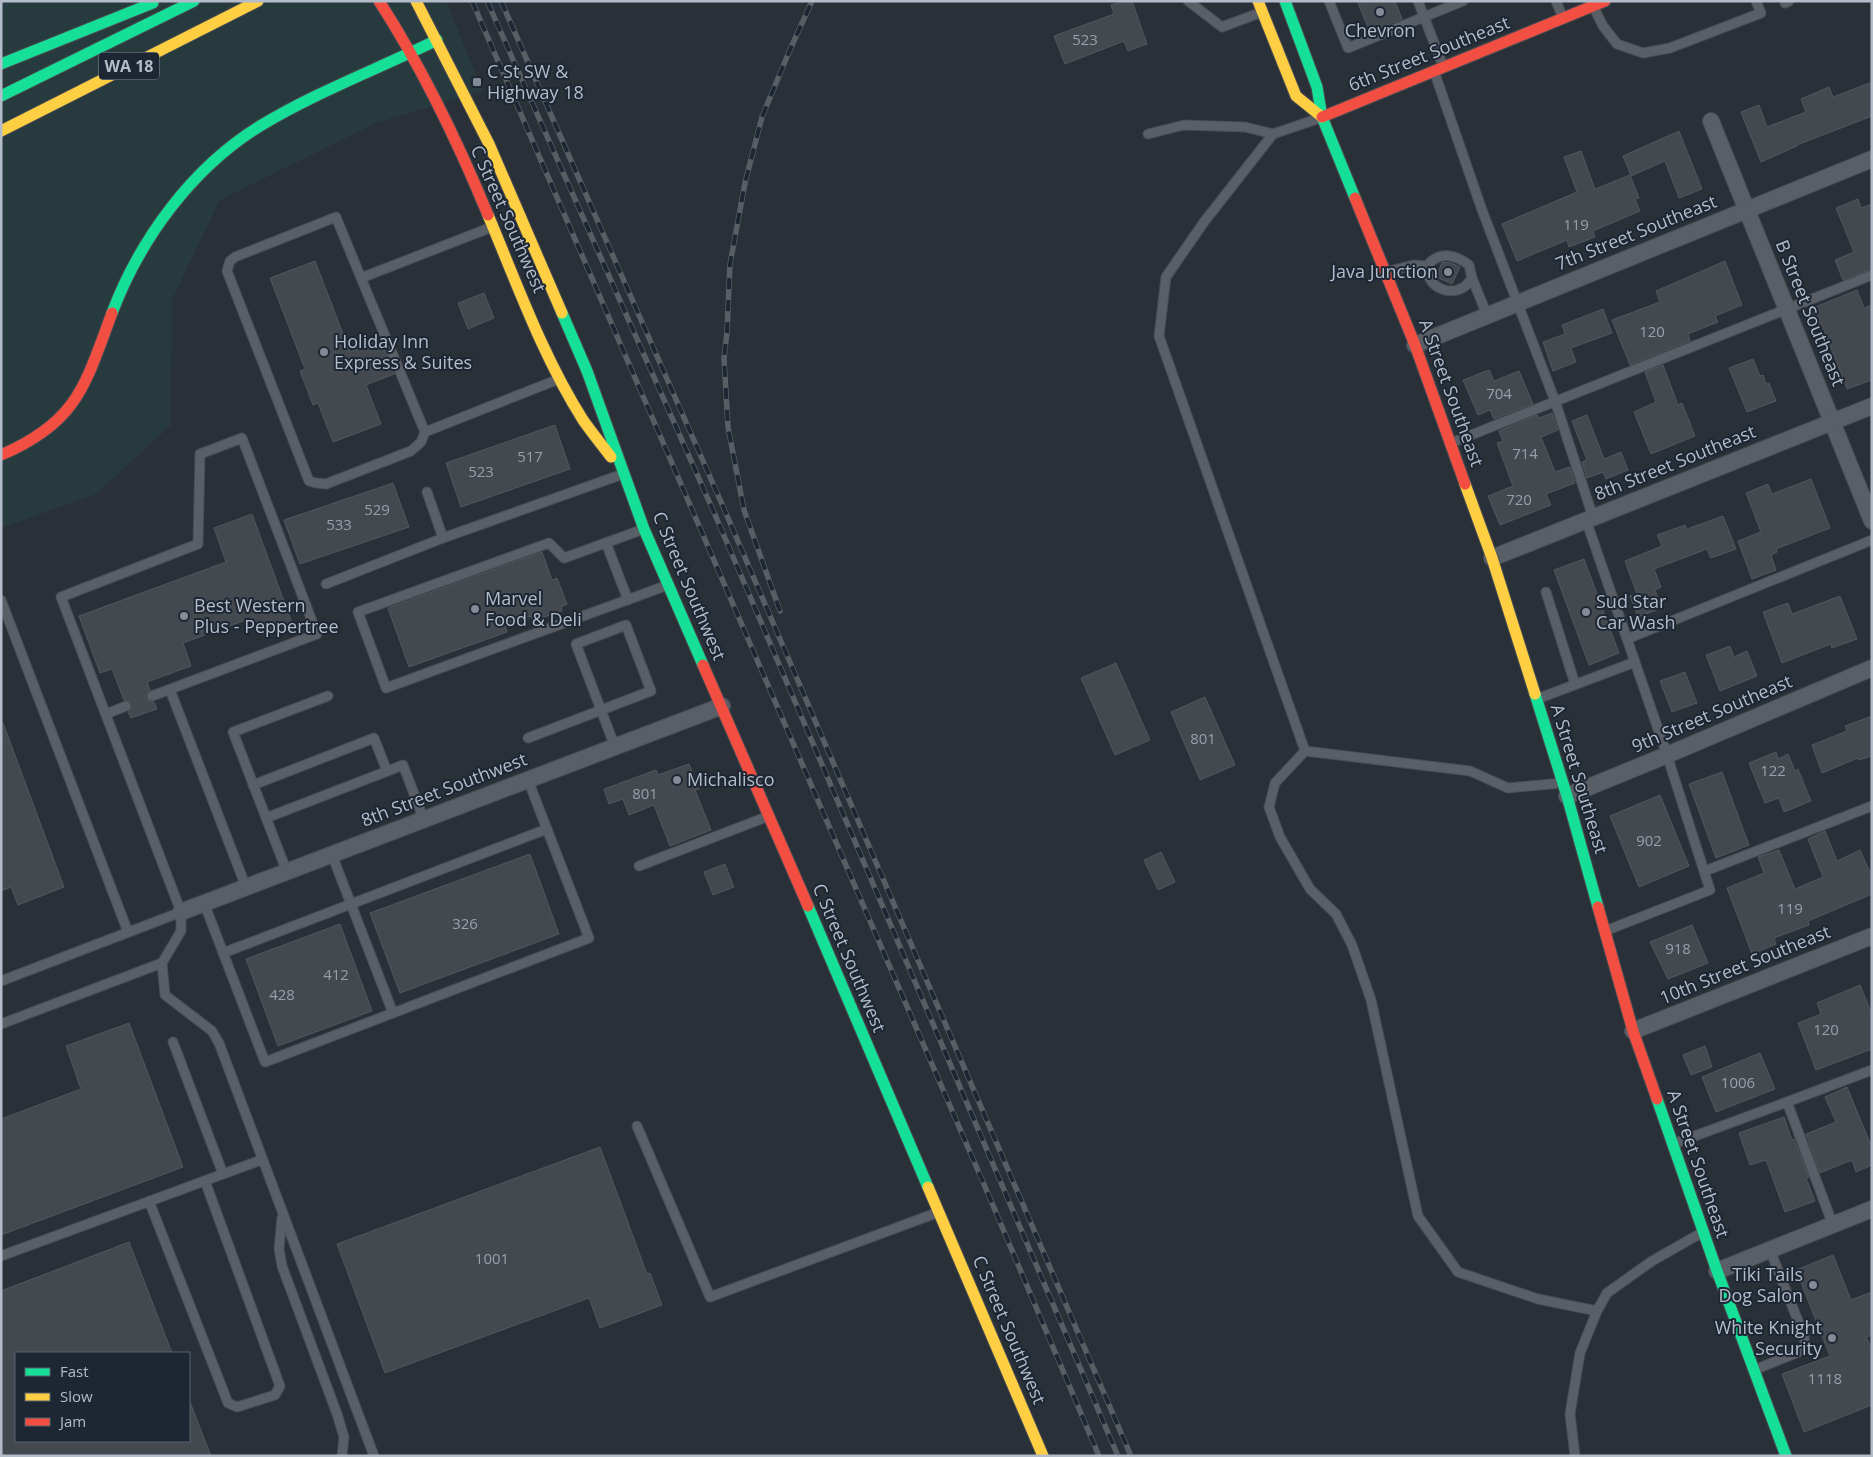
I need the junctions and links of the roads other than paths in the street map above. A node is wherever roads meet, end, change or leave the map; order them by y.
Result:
1 (157, 1) edge
2 (194, 1) edge
3 (258, 1) edge
4 (379, 1) edge
5 (1188, 1) edge
6 (1284, 1) edge
7 (1329, 1) edge
8 (1418, 1) edge
9 (1463, 1) edge
10 (1556, 1) edge
11 (1605, 1) edge
12 (1756, 1) edge
13 (416, 2) edge
14 (1593, 6) junction
15 (1260, 7) edge
16 (1770, 9) dead end
17 (1760, 13) junction
18 (1424, 17) junction
19 (1563, 18) junction
20 (437, 40) junction
21 (412, 53) junction
22 (1, 64) edge
23 (1438, 69) junction
24 (1, 96) edge
25 (1322, 117) junction
26 (1711, 121) dead end
27 (2, 131) edge
28 (1148, 134) dead end
29 (1273, 134) junction
30 (1872, 159) edge
31 (1746, 209) junction
32 (493, 227) junction
33 (1427, 266) junction
34 (1386, 272) junction
35 (1872, 275) edge
36 (361, 278) junction
37 (1472, 278) junction
38 (1519, 302) junction
39 (1786, 308) junction
40 (1487, 315) junction
41 (1415, 345) junction
42 (560, 379) junction
43 (1555, 401) junction
44 (1872, 406) edge
45 (1832, 422) junction
46 (425, 432) junction
47 (1451, 443) junction
48 (1, 455) edge
49 (623, 474) junction
50 (427, 492) dead end
51 (1590, 519) junction
52 (1872, 521) edge
53 (644, 529) junction
54 (444, 538) junction
55 (1872, 540) edge
56 (606, 543) junction
57 (1492, 558) junction
58 (326, 584) dead end
59 (669, 585) junction
60 (1546, 592) dead end
61 (1, 600) edge
62 (628, 600) junction
63 (1627, 639) junction
64 (1635, 662) junction
65 (1872, 668) edge
66 (1575, 684) junction
67 (170, 690) junction
68 (152, 696) dead end
69 (328, 696) dead end
70 (1536, 699) junction
71 (126, 706) dead end
72 (722, 706) junction
73 (602, 710) junction
74 (106, 714) junction
75 (528, 738) dead end
76 (616, 747) junction
77 (1305, 751) junction
78 (1667, 755) junction
79 (387, 771) junction
80 (528, 780) junction
81 (253, 784) junction
82 (1565, 789) junction
83 (1872, 806) edge
84 (770, 816) junction
85 (266, 818) junction
86 (424, 820) junction
87 (547, 829) junction
88 (332, 855) junction
89 (638, 866) dead end
90 (1705, 871) junction
91 (286, 872) junction
92 (246, 888) junction
93 (204, 903) junction
94 (351, 904) junction
95 (181, 912) junction
96 (1605, 931) junction
97 (128, 932) junction
98 (1872, 936) edge
99 (223, 953) junction
100 (162, 963) junction
101 (1, 981) edge
102 (393, 1013) junction
103 (1, 1024) edge
104 (1633, 1031) junction
105 (173, 1042) dead end
106 (1872, 1070) edge
107 (1787, 1102) junction
108 (637, 1126) dead end
109 (1673, 1144) junction
110 (262, 1160) junction
111 (223, 1174) junction
112 (205, 1181) junction
113 (149, 1201) junction
114 (1872, 1209) edge
115 (939, 1212) junction
116 (283, 1215) junction
117 (1833, 1225) junction
118 (1704, 1232) junction
119 (1770, 1250) junction
120 (1, 1256) edge
121 (1717, 1271) junction
122 (1597, 1311) junction
123 (1754, 1370) junction
124 (342, 1456) edge
125 (374, 1456) edge
126 (1043, 1456) edge
127 (1575, 1456) edge
128 (1786, 1456) edge

1 - 22 main road
2 - 24 main road, WA 18
3 - 27 main road, WA 18
4 - 21 main road, C Street Southwest
5 - 15 lane
6 - 25 main road, A Street Southeast
7 - 18 lane
8 - 18 lane
9 - 18 lane
10 - 19 lane
11 - 14 main road, 6th Street Southeast
12 - 17 lane
13 - 20 main road, C Street Southwest
14 - 17 lane
14 - 19 main road, 6th Street Southeast
15 - 25 main road, A Street Southeast
16 - 17 lane
18 - 23 lane
19 - 23 main road, 6th Street Southeast
20 - 21 main road
20 - 49 main road, C Street Southwest
21 - 32 main road, C Street Southwest
21 - 48 main road
23 - 25 main road, 6th Street Southeast
23 - 38 lane
25 - 29 lane
25 - 34 main road, A Street Southeast
26 - 31 street, B Street Southeast
28 - 29 lane
29 - 77 lane
30 - 31 street, 7th Street Southeast
31 - 38 street, 7th Street Southeast
31 - 39 street, B Street Southeast
32 - 36 lane
32 - 42 main road, C Street Southwest
33 - 34 lane
33 - 37 lane
33 - 37 lane
34 - 41 main road, A Street Southeast
35 - 39 lane
36 - 46 lane
36 - 46 lane
37 - 40 lane
38 - 40 street, 7th Street Southeast
38 - 43 lane
39 - 43 lane
39 - 45 street, B Street Southeast
40 - 41 street, 7th Street Southeast
41 - 47 main road, A Street Southeast
42 - 46 lane
42 - 49 main road, C Street Southwest
43 - 47 lane
43 - 51 lane
44 - 45 street, 8th Street Southeast
45 - 51 street, 8th Street Southeast
45 - 52 street, B Street Southeast
47 - 57 main road, A Street Southeast
49 - 53 main road, C Street Southwest
49 - 54 lane
50 - 54 lane
51 - 57 street, 8th Street Southeast
51 - 63 lane
53 - 56 lane
53 - 59 main road, C Street Southwest
54 - 58 lane
55 - 63 lane
56 - 62 lane
56 - 62 lane
57 - 70 main road, A Street Southeast
59 - 62 lane
59 - 72 main road, C Street Southwest
60 - 66 lane
61 - 97 lane
63 - 64 lane
64 - 66 lane
64 - 78 lane
65 - 78 street, 9th Street Southeast
66 - 70 lane
67 - 68 lane
67 - 74 lane
67 - 92 lane
69 - 81 lane
70 - 82 main road, A Street Southeast
71 - 74 lane
72 - 76 street, 8th Street Southwest
72 - 84 main road, C Street Southwest
73 - 73 lane
73 - 75 lane
73 - 76 lane
74 - 95 lane
76 - 80 street, 8th Street Southwest
77 - 82 lane
77 - 122 lane
78 - 82 street, 9th Street Southeast
78 - 90 lane
79 - 81 lane
79 - 85 lane
79 - 86 lane
80 - 86 street, 8th Street Southwest
80 - 87 lane
81 - 85 lane
82 - 96 main road, A Street Southeast
83 - 90 lane
84 - 89 lane
84 - 115 main road, C Street Southwest
85 - 91 lane
86 - 88 street, 8th Street Southwest
87 - 94 lane
87 - 102 lane
88 - 91 street, 8th Street Southwest
88 - 94 lane
90 - 96 lane
91 - 92 street, 8th Street Southwest
92 - 93 street, 8th Street Southwest
93 - 95 street, 8th Street Southwest
93 - 99 lane
94 - 99 lane
94 - 102 lane
95 - 97 lane
95 - 100 lane
96 - 104 main road, A Street Southeast
97 - 101 lane
98 - 104 street, 10th Street Southeast
99 - 102 lane
100 - 103 lane
100 - 110 lane
104 - 109 main road, A Street Southeast
105 - 111 lane
106 - 107 lane
107 - 109 lane
107 - 117 lane
108 - 115 lane
109 - 118 main road, A Street Southeast
110 - 111 lane
110 - 116 lane
111 - 112 lane
112 - 113 lane
112 - 113 lane
113 - 120 lane
114 - 117 street
115 - 126 main road, C Street Southwest
116 - 124 lane
116 - 125 lane
117 - 119 street
118 - 121 main road, A Street Southeast
118 - 122 lane
119 - 121 street
119 - 123 lane
121 - 123 main road, A Street Southeast
122 - 127 lane
123 - 128 main road, A Street Southeast

